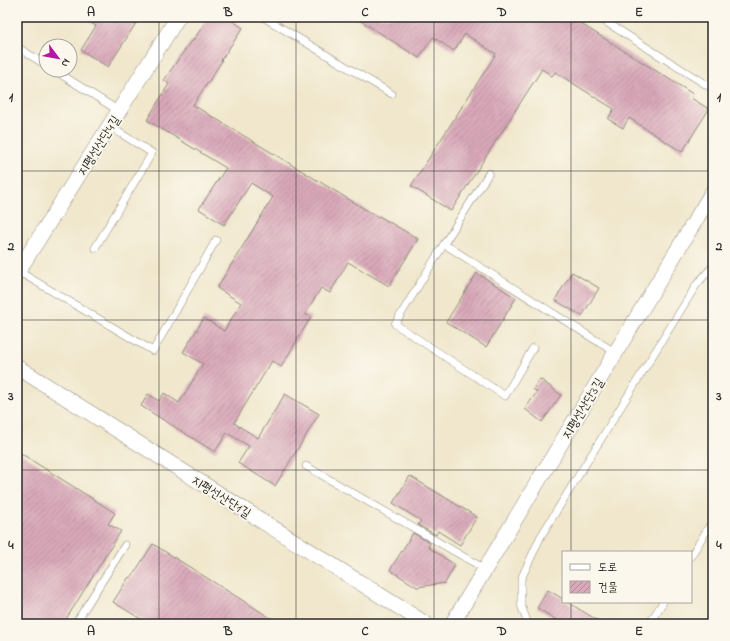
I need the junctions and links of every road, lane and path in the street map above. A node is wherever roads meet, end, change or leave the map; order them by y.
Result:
1 (178, 17) edge
2 (263, 17) edge
3 (598, 17) edge
4 (17, 47) edge
5 (38, 60) edge
6 (67, 78) edge
7 (713, 89) edge
8 (392, 94) dead end
9 (119, 111) junction
10 (109, 126) junction
11 (489, 173) dead end
12 (713, 191) edge
13 (216, 240) dead end
14 (444, 244) junction
15 (95, 248) dead end
16 (713, 266) edge
17 (18, 272) edge
18 (533, 348) dead end
19 (616, 353) junction
20 (17, 367) edge
21 (306, 466) dead end
22 (713, 520) edge
23 (125, 545) dead end
24 (692, 554) edge
25 (485, 568) junction
26 (662, 603) edge
27 (75, 624) edge
28 (426, 624) edge
29 (452, 624) edge
30 (528, 624) edge
31 (649, 624) edge

1 - 9 street, 지평선산단4길
2 - 8 lane
3 - 7 lane
4 - 5 lane
6 - 9 lane
9 - 10 street, 지평선산단4길
10 - 15 lane
10 - 17 street, 지평선산단4길
11 - 14 lane
12 - 19 street, 지평선산단3길
13 - 17 lane
14 - 18 lane
14 - 19 lane
16 - 30 lane
19 - 25 street, 지평선산단3길
20 - 28 street, 지평선산단1길
21 - 25 lane
22 - 24 lane
23 - 27 lane
25 - 29 street, 지평선산단3길
26 - 31 lane

